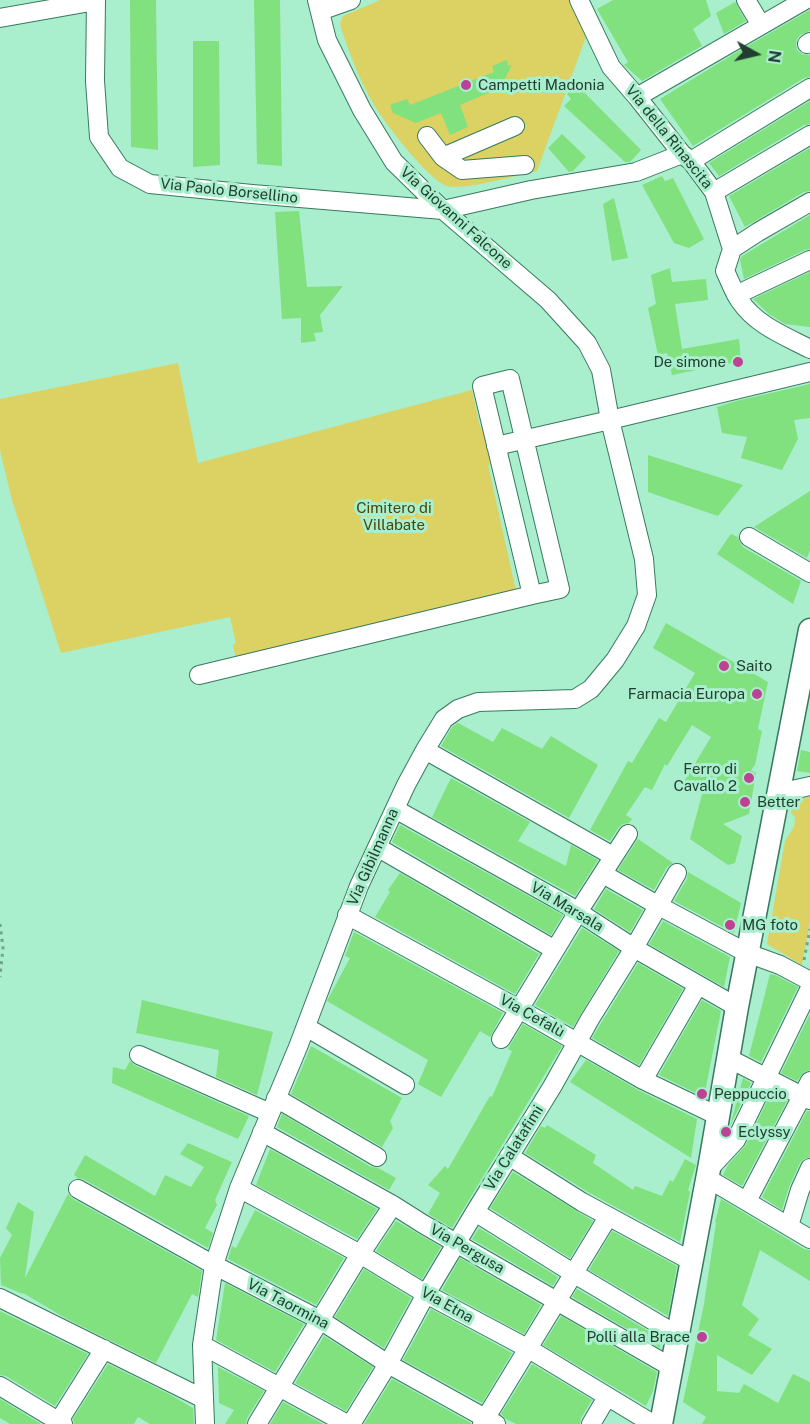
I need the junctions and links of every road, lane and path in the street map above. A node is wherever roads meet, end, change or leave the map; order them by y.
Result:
1 (351, 0) edge
2 (746, 0) edge
3 (805, 0) edge
4 (96, 1) edge
5 (581, 1) edge
6 (318, 5) edge
7 (0, 18) edge
8 (761, 25) junction
9 (810, 88) edge
10 (637, 97) junction
11 (515, 126) dead end
12 (810, 135) edge
13 (427, 136) dead end
14 (443, 157) junction
15 (686, 158) junction
16 (525, 165) dead end
17 (714, 192) junction
18 (810, 202) edge
19 (443, 210) junction
20 (732, 249) junction
21 (810, 260) edge
22 (736, 295) junction
23 (810, 349) edge
24 (810, 372) edge
25 (610, 420) junction
26 (525, 440) junction
27 (496, 446) junction
28 (749, 537) dead end
29 (810, 573) edge
30 (532, 595) junction
31 (806, 633) edge
32 (199, 675) dead end
33 (425, 750) junction
34 (810, 786) edge
35 (778, 793) junction
36 (395, 809) junction
37 (628, 834) dead end
38 (377, 847) junction
39 (614, 856) junction
40 (677, 873) dead end
41 (603, 874) junction
42 (659, 906) junction
43 (578, 912) junction
44 (347, 915) junction
45 (0, 924) edge
46 (810, 929) edge
47 (634, 948) junction
48 (555, 950) junction
49 (747, 952) junction
50 (806, 974) edge
51 (0, 977) edge
52 (698, 986) junction
53 (810, 988) edge
54 (737, 1007) junction
55 (519, 1009) junction
56 (306, 1027) junction
57 (501, 1039) dead end
58 (577, 1042) junction
59 (139, 1055) dead end
60 (728, 1058) junction
61 (766, 1078) junction
62 (643, 1080) junction
63 (405, 1085) dead end
64 (807, 1092) edge
65 (273, 1106) junction
66 (718, 1116) junction
67 (262, 1132) junction
68 (509, 1156) junction
69 (377, 1157) dead end
70 (810, 1168) edge
71 (708, 1174) junction
72 (239, 1188) junction
73 (78, 1189) dead end
74 (747, 1201) junction
75 (393, 1205) junction
76 (475, 1212) junction
77 (608, 1217) junction
78 (789, 1226) junction
79 (810, 1239) edge
80 (456, 1243) junction
81 (360, 1254) junction
82 (691, 1261) junction
83 (214, 1265) junction
84 (573, 1273) junction
85 (426, 1294) junction
86 (0, 1298) edge
87 (557, 1301) junction
88 (320, 1320) junction
89 (677, 1335) junction
90 (202, 1345) junction
91 (104, 1349) junction
92 (529, 1349) junction
93 (388, 1364) junction
94 (671, 1367) junction
95 (0, 1386) edge
96 (279, 1386) junction
97 (607, 1397) junction
98 (204, 1399) junction
99 (488, 1422) edge
100 (59, 1423) edge
101 (651, 1423) edge
102 (205, 1424) edge
103 (257, 1424) edge
104 (349, 1424) edge
105 (591, 1424) edge

1 - 6 street
2 - 8 street
3 - 8 street
4 - 7 street
4 - 19 street, Via Paolo Borsellino
5 - 10 street, Via della Rinascita
6 - 19 street, Via Giovanni Falcone
8 - 10 street
9 - 15 street, Via Paolo Borsellino
10 - 15 street, Via della Rinascita
11 - 14 street
12 - 17 street
13 - 14 street
14 - 16 street
15 - 17 street, Via della Rinascita
15 - 19 street, Via Paolo Borsellino
17 - 20 street, Via della Rinascita
18 - 20 street
19 - 25 street, Via Giovanni Falcone
20 - 22 street, Via della Rinascita
21 - 22 street
22 - 23 street, Via della Rinascita
24 - 25 street
25 - 26 street
25 - 33 street, Via Gibilmanna
26 - 27 street
26 - 27 street
26 - 30 street
27 - 30 street
28 - 29 street
30 - 32 street
31 - 35 main road
33 - 36 street, Via Gibilmanna
33 - 39 street
34 - 35 street
35 - 49 main road
36 - 38 street, Via Gibilmanna
36 - 43 street, Via Marsala
37 - 39 street
38 - 44 street, Via Gibilmanna
38 - 48 street
39 - 41 street
40 - 42 street, Via Calatafimi
41 - 42 street
41 - 43 street
42 - 47 street, Via Calatafimi
42 - 49 street
43 - 47 street, Via Marsala
43 - 48 street
44 - 55 street, Via Cefalù
44 - 56 street, Via Gibilmanna
45 - 51 path
46 - 50 path
47 - 52 street, Via Marsala
47 - 58 street, Via Calatafimi
48 - 55 street
49 - 50 street
49 - 54 main road
52 - 54 street, Via Marsala
52 - 62 street
53 - 61 street
54 - 60 main road
55 - 57 street
55 - 58 street, Via Cefalù
56 - 63 street
56 - 65 street, Via Gibilmanna
58 - 62 street, Via Cefalù
58 - 68 street, Via Calatafimi
59 - 65 street
60 - 61 street
60 - 66 main road
61 - 64 street
61 - 71 street
62 - 66 street, Via Cefalù
64 - 74 street
65 - 67 street, Via Gibilmanna
65 - 69 street
66 - 71 main road
67 - 72 street, Via Gibilmanna
67 - 75 street, Via Pergusa
68 - 76 street, Via Calatafimi
68 - 77 street
70 - 78 street
71 - 74 street
71 - 82 main road
72 - 81 street, Via Etna
72 - 83 street, Via Gibilmanna
73 - 83 street, Via Taormina
74 - 78 street
75 - 80 street, Via Pergusa
75 - 81 street
76 - 80 street, Via Calatafimi
76 - 84 street
77 - 82 street
77 - 84 street
78 - 79 street
80 - 85 street, Via Calatafimi
80 - 87 street, Via Pergusa
81 - 85 street, Via Etna
81 - 88 street
82 - 89 main road
83 - 88 street, Via Taormina
83 - 90 street, Via Gibilmanna
84 - 87 street
84 - 89 street
85 - 92 street, Via Etna
85 - 93 street, Via Calatafimi
86 - 91 street
87 - 92 street
87 - 94 street, Via Pergusa
88 - 93 street, Via Taormina
88 - 96 street
89 - 94 main road
90 - 96 street
90 - 98 street, Via Gibilmanna
91 - 98 street
91 - 100 street
92 - 97 street, Via Etna
92 - 99 street
93 - 99 street, Via Taormina
93 - 104 street, Via Calatafimi
94 - 101 main road
95 - 100 street
96 - 103 street
96 - 104 street
97 - 101 street, Via Etna
97 - 105 street
98 - 102 street, Via Gibilmanna

